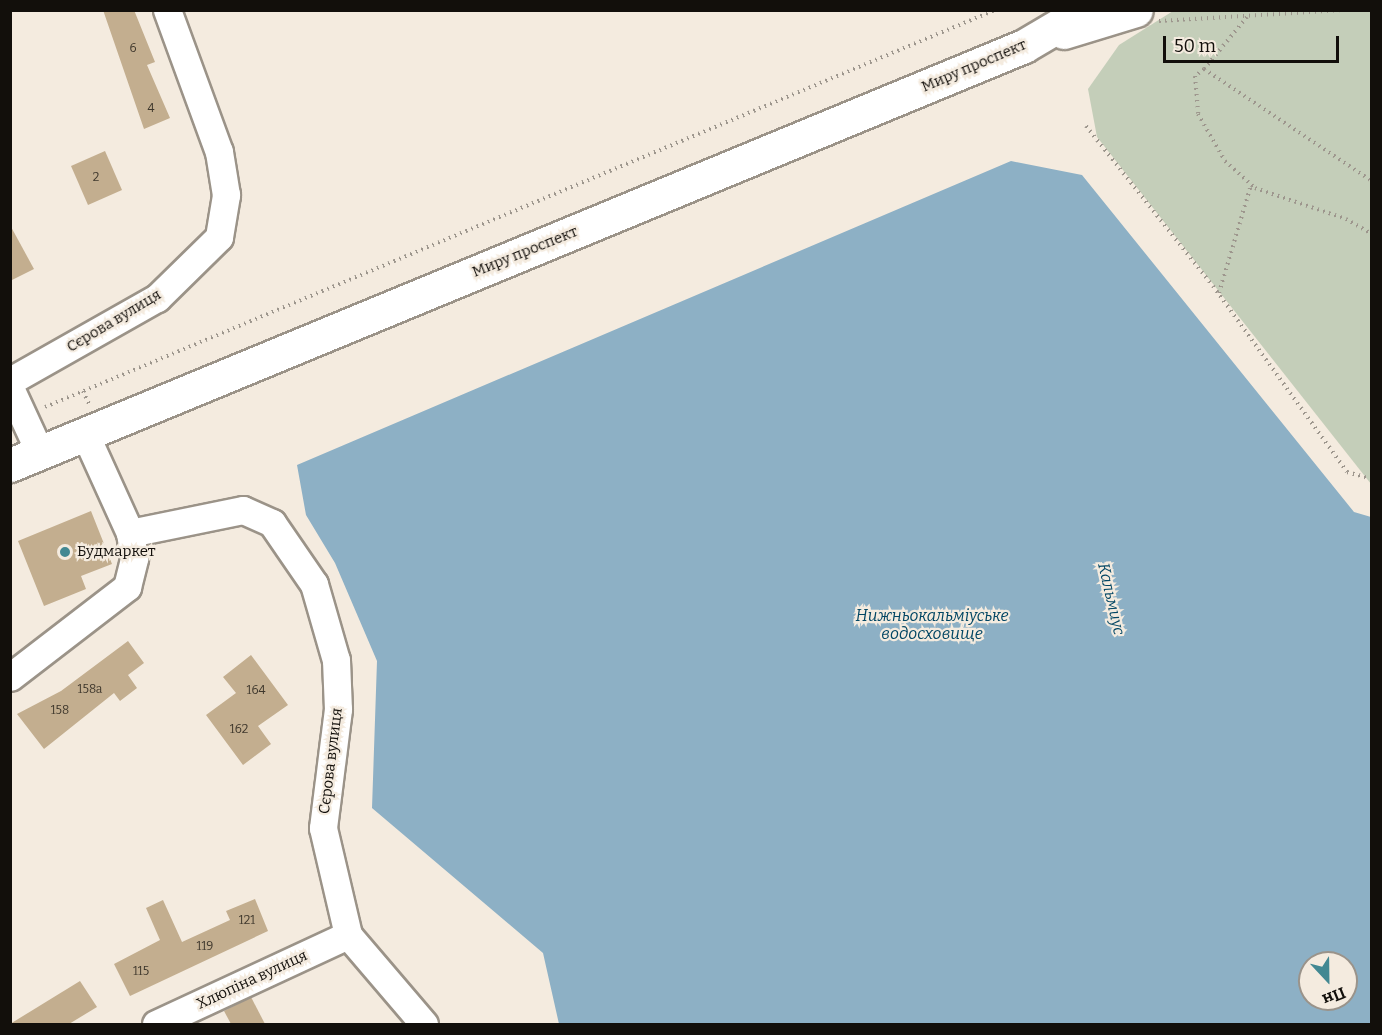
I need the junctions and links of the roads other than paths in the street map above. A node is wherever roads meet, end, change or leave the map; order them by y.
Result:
1 (167, 10) edge
2 (1085, 10) edge
3 (1136, 10) edge
4 (1031, 43) junction
5 (10, 381) edge
6 (10, 388) edge
7 (85, 434) junction
8 (25, 459) edge
9 (130, 533) junction
10 (10, 677) edge
11 (348, 935) junction
12 (156, 1024) edge
13 (424, 1024) edge

1 - 5 street, Сєрова вулиця
2 - 4 main road, Миру проспект
3 - 4 main road, Миру проспект
4 - 7 main road, Миру проспект
6 - 8 street
7 - 8 main road, Миру проспект
7 - 9 street
9 - 10 street
9 - 11 street, Сєрова вулиця
11 - 12 street, Хлюпіна вулиця
11 - 13 street, Сєрова вулиця

